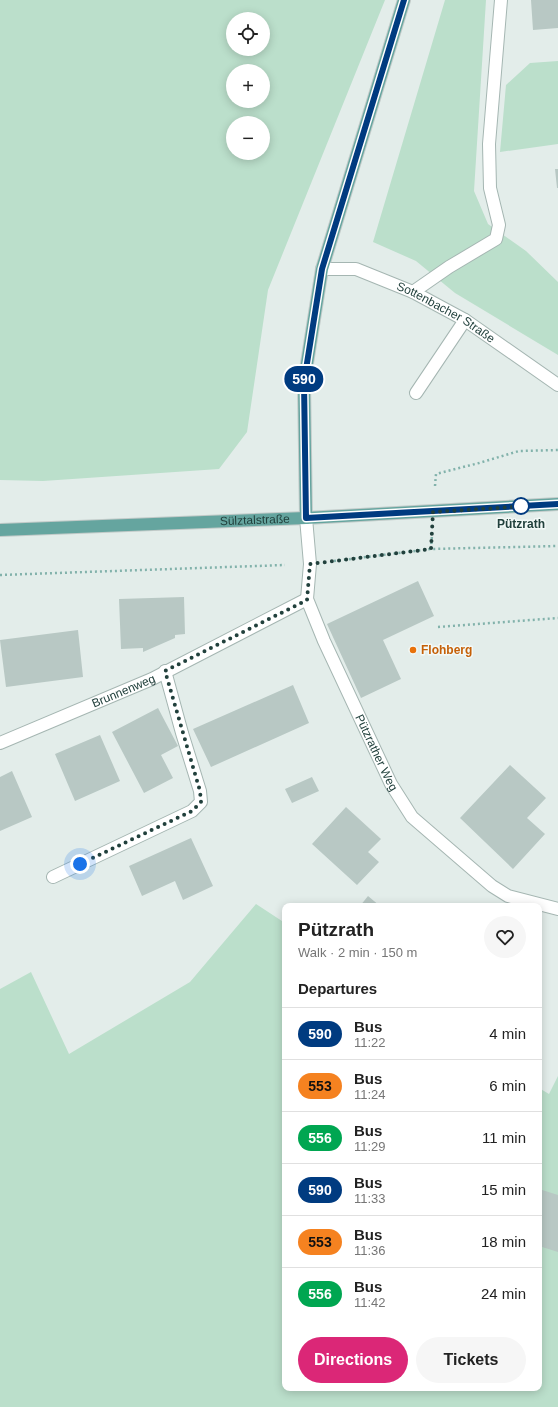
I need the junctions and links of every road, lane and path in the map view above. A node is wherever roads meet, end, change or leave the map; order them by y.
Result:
1 (404, 0) edge
2 (501, 0) edge
3 (322, 269) junction
4 (413, 292) junction
5 (465, 320) junction
6 (558, 385) edge
7 (416, 393) dead end
8 (558, 450) edge
9 (558, 504) edge
10 (433, 512) junction
11 (306, 518) junction
12 (0, 530) edge
13 (558, 546) edge
14 (431, 549) junction
15 (310, 564) junction
16 (0, 575) edge
17 (307, 600) junction
18 (558, 618) edge
19 (438, 627) dead end
20 (165, 671) junction
21 (0, 744) edge
22 (53, 877) dead end
23 (535, 903) edge
24 (542, 905) edge
25 (558, 909) edge

1 - 3 main road
2 - 4 street
3 - 4 street, Sottenbacher Straße
3 - 11 main road
4 - 5 street, Sottenbacher Straße
5 - 6 street, Sottenbacher Straße
5 - 7 street
8 - 10 path
9 - 10 main road, Sülztalstraße
10 - 11 main road, Sülztalstraße
10 - 14 path
11 - 12 main road, Sülztalstraße
11 - 15 street, Pützrather Weg
13 - 14 path
14 - 15 path
15 - 16 path
15 - 17 street, Pützrather Weg
17 - 20 street, Brunnenweg
17 - 23 street, Pützrather Weg
18 - 19 path
20 - 21 street, Brunnenweg
20 - 22 street
24 - 25 street, Pützrather Weg

